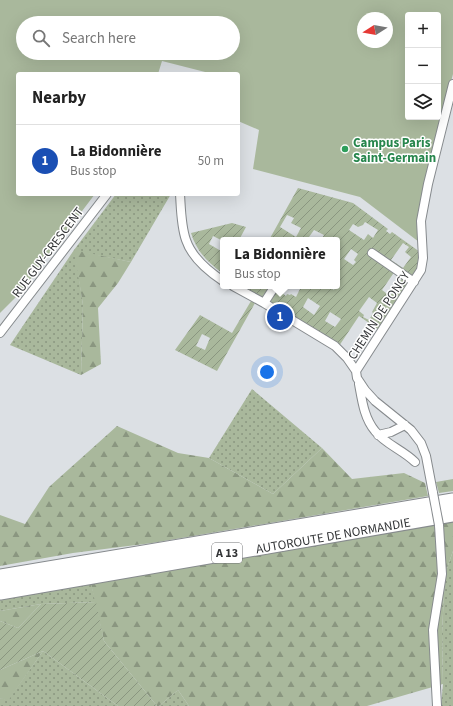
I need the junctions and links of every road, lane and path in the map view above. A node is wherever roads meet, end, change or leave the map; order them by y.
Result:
1 (453, 84) edge
2 (105, 196) edge
3 (180, 196) edge
4 (372, 253) dead end
5 (220, 278) edge
6 (414, 282) junction
7 (237, 289) edge
8 (273, 289) edge
9 (264, 304) junction
10 (3, 325) edge
11 (0, 333) edge
12 (357, 374) junction
13 (405, 425) junction
14 (378, 435) junction
15 (415, 462) dead end
16 (453, 501) edge
17 (453, 514) edge
18 (25, 573) junction
19 (0, 574) edge
20 (0, 578) edge
21 (0, 592) edge
22 (437, 706) edge

1 - 6 street, CHEMIN DE PONCY
2 - 10 street, RUE GUY-CRESCENT
3 - 5 street
4 - 6 street
6 - 12 street, CHEMIN DE PONCY
7 - 9 street
8 - 9 street
9 - 12 street
10 - 11 street, RUE GUY-CRESCENT
12 - 13 street
12 - 14 street
13 - 14 street
13 - 22 street, bridge
14 - 15 street
16 - 18 highway, AUTOROUTE DE NORMANDIE / A 13
17 - 21 highway, AUTOROUTE DE NORMANDIE / A 13
18 - 19 highway
18 - 20 highway, AUTOROUTE DE NORMANDIE / A 13

